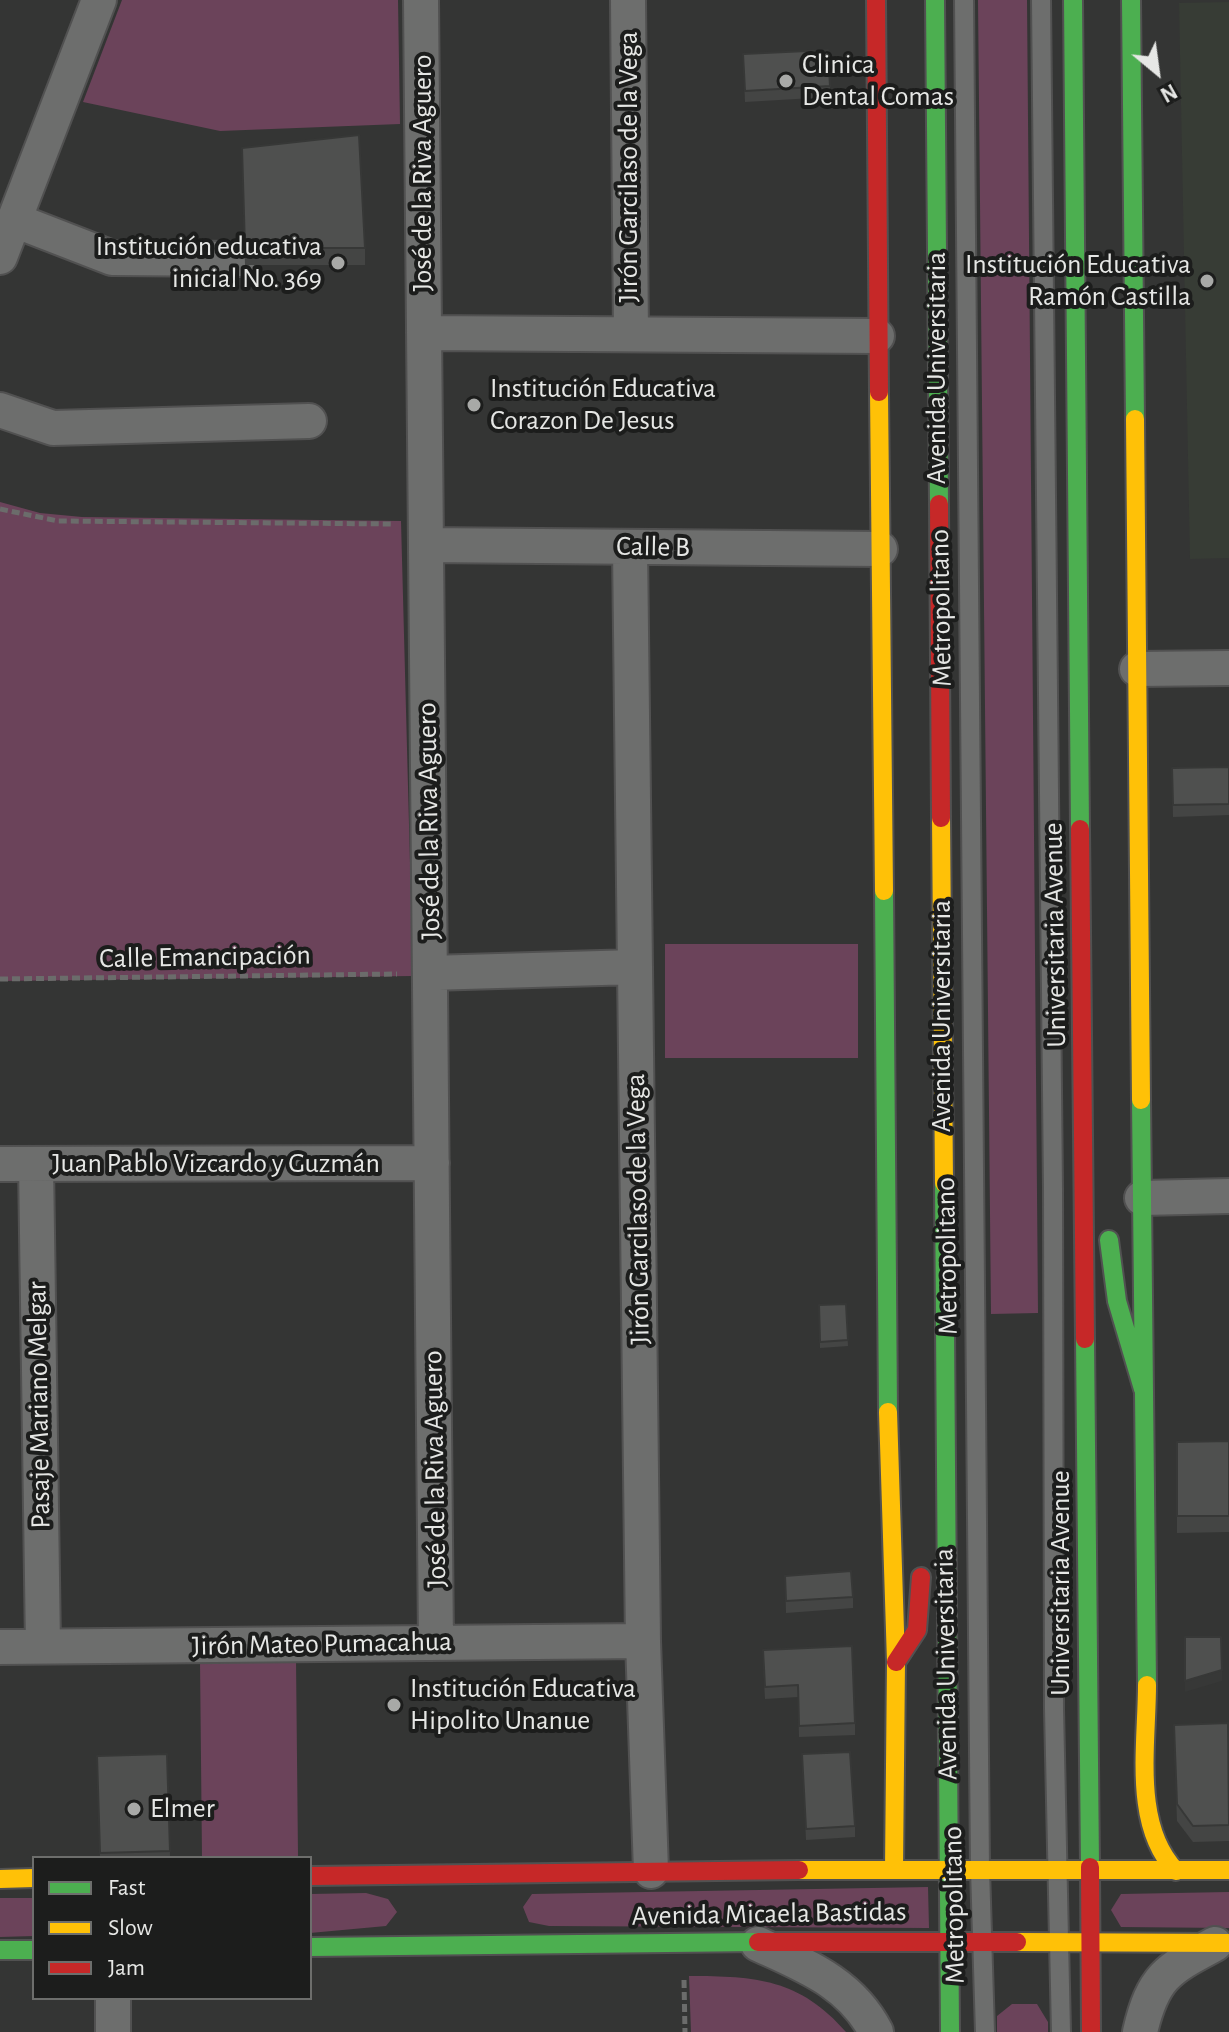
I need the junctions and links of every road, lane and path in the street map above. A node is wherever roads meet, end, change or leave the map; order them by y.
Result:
1 (99, 0) edge
2 (421, 0) edge
3 (628, 0) edge
4 (876, 0) edge
5 (922, 0) edge
6 (935, 0) edge
7 (964, 0) edge
8 (1041, 0) edge
9 (1073, 0) edge
10 (1131, 0) edge
11 (935, 29) junction
12 (14, 220) junction
13 (0, 255) edge
14 (240, 259) dead end
15 (424, 333) junction
16 (631, 334) junction
17 (877, 336) junction
18 (0, 410) edge
19 (309, 421) dead end
20 (0, 509) edge
21 (397, 524) dead end
22 (426, 545) junction
23 (630, 547) junction
24 (880, 549) junction
25 (1229, 668) edge
26 (1137, 669) junction
27 (635, 967) junction
28 (420, 974) junction
29 (0, 979) edge
30 (1085, 1156) junction
31 (432, 1163) junction
32 (0, 1164) edge
33 (36, 1164) junction
34 (1229, 1196) edge
35 (1103, 1198) dead end
36 (1142, 1198) junction
37 (1107, 1227) dead end
38 (1143, 1389) junction
39 (945, 1498) junction
40 (924, 1524) dead end
41 (922, 1555) dead end
42 (643, 1641) junction
43 (436, 1643) junction
44 (43, 1646) junction
45 (0, 1647) edge
46 (896, 1662) junction
47 (894, 1869) junction
48 (949, 1869) junction
49 (980, 1869) junction
50 (1058, 1869) junction
51 (1090, 1870) junction
52 (1229, 1870) edge
53 (651, 1871) junction
54 (1176, 1871) junction
55 (527, 1873) junction
56 (397, 1874) junction
57 (312, 1876) edge
58 (32, 1878) edge
59 (0, 1879) edge
60 (504, 1896) dead end
61 (420, 1898) dead end
62 (505, 1923) dead end
63 (420, 1924) dead end
64 (949, 1940) junction
65 (984, 1941) junction
66 (754, 1942) junction
67 (1059, 1942) junction
68 (684, 1943) junction
69 (1090, 1943) junction
70 (1223, 1943) edge
71 (527, 1944) junction
72 (396, 1946) junction
73 (312, 1947) edge
74 (0, 1950) edge
75 (32, 1950) edge
76 (113, 2000) edge
77 (113, 2032) edge
78 (685, 2032) edge
79 (876, 2032) edge
80 (950, 2032) edge
81 (985, 2032) edge
82 (1061, 2032) edge
83 (1091, 2032) edge
84 (1140, 2032) edge

1 - 12 street
2 - 15 street, José de la Riva Aguero
3 - 16 street, Jirón Garcilaso de la Vega
4 - 17 main road, Avenida Universitaria
5 - 11 main road
6 - 11 main road, Avenida Universitaria
7 - 49 lane, Metropolitano
8 - 50 lane
9 - 30 main road, Universitaria Avenue
10 - 26 main road
11 - 39 main road, Avenida Universitaria
12 - 13 street
12 - 14 street
15 - 16 street
15 - 22 street, José de la Riva Aguero
16 - 17 street
17 - 24 main road, Avenida Universitaria
18 - 19 street
20 - 21 path
22 - 23 street, Calle B
22 - 28 street, José de la Riva Aguero
23 - 24 street, Calle B
23 - 27 street, Jirón Garcilaso de la Vega
24 - 46 main road, Avenida Universitaria
25 - 26 street
26 - 36 main road
27 - 28 street
27 - 42 street, Jirón Garcilaso de la Vega
28 - 29 path, Calle Emancipación
28 - 31 street, José de la Riva Aguero
30 - 35 main road
30 - 51 main road, Universitaria Avenue
31 - 33 street, Juan Pablo Vizcardo y Guzmán
31 - 43 street, José de la Riva Aguero
32 - 33 street, Juan Pablo Vizcardo y Guzmán
33 - 44 street, Pasaje Mariano Melgar
34 - 36 street
36 - 38 main road
37 - 38 main road
38 - 54 main road
39 - 40 main road
39 - 48 main road, Avenida Universitaria
41 - 46 main road
42 - 43 street, Jirón Mateo Pumacahua
42 - 53 street, Jirón Garcilaso de la Vega
43 - 44 street, Jirón Mateo Pumacahua
44 - 45 street, Jirón Mateo Pumacahua
46 - 47 main road, Avenida Universitaria
47 - 48 main road, Avenida Micaela Bastidas
47 - 53 main road, Avenida Micaela Bastidas
48 - 49 main road, Avenida Micaela Bastidas
48 - 64 main road, Avenida Universitaria
49 - 50 main road, Avenida Micaela Bastidas
49 - 65 lane, Metropolitano
50 - 51 main road, Avenida Micaela Bastidas
50 - 67 lane
51 - 54 main road, Avenida Micaela Bastidas
51 - 69 main road
52 - 54 main road, Avenida Micaela Bastidas
53 - 55 main road, Avenida Micaela Bastidas
55 - 56 main road, Avenida Micaela Bastidas
55 - 60 main road
56 - 57 main road, Avenida Micaela Bastidas
56 - 61 main road
58 - 59 main road
62 - 71 main road
63 - 72 main road
64 - 65 main road, Avenida Micaela Bastidas
64 - 66 main road, Avenida Micaela Bastidas
64 - 80 main road, Avenida Universitaria
65 - 67 main road, Avenida Micaela Bastidas
65 - 81 lane, Metropolitano
66 - 68 main road, Avenida Micaela Bastidas
66 - 79 street
67 - 69 main road, Avenida Micaela Bastidas
67 - 82 lane
68 - 71 main road, Avenida Micaela Bastidas
68 - 78 path
69 - 70 main road, Avenida Micaela Bastidas
69 - 83 main road
70 - 84 street
71 - 72 main road, Avenida Micaela Bastidas
72 - 73 main road, Avenida Micaela Bastidas
74 - 75 main road
76 - 77 street

